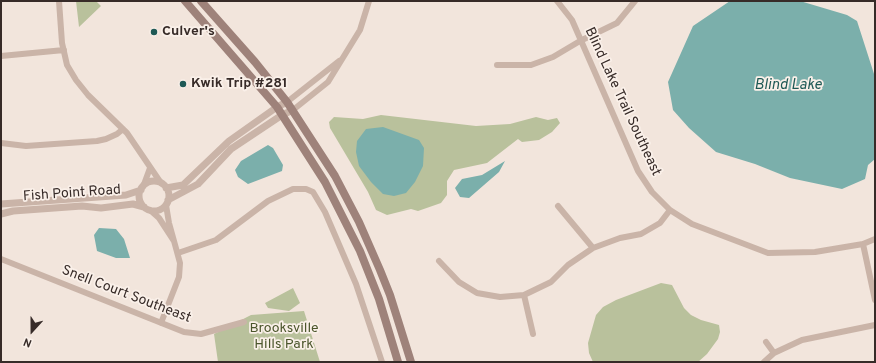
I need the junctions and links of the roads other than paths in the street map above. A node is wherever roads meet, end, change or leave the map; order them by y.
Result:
1 (58, 1) edge
2 (184, 1) edge
3 (201, 1) edge
4 (369, 1) edge
5 (557, 1) edge
6 (635, 1) edge
7 (580, 41) junction
8 (64, 50) junction
9 (348, 51) junction
10 (1, 56) edge
11 (497, 65) dead end
12 (287, 102) junction
13 (277, 107) junction
14 (293, 110) junction
15 (282, 115) junction
16 (124, 129) junction
17 (1, 144) edge
18 (150, 168) junction
19 (164, 186) junction
20 (142, 188) junction
21 (167, 203) junction
22 (1, 204) edge
23 (558, 206) dead end
24 (147, 209) junction
25 (670, 210) junction
26 (1, 214) edge
27 (875, 239) edge
28 (174, 241) junction
29 (863, 244) junction
30 (593, 248) junction
31 (178, 253) junction
32 (1, 259) edge
33 (439, 261) dead end
34 (524, 295) junction
35 (875, 300) edge
36 (161, 322) junction
37 (244, 322) dead end
38 (875, 325) edge
39 (533, 334) dead end
40 (766, 342) dead end
41 (774, 353) junction
42 (382, 362) edge
43 (398, 362) edge
44 (411, 362) edge
45 (764, 362) edge

1 - 8 street
2 - 13 main road
3 - 12 main road
4 - 9 street
5 - 7 street, Blind Lake Trail Southeast
6 - 7 street
7 - 11 street
7 - 25 street, Blind Lake Trail Southeast
8 - 10 street
8 - 16 street
9 - 12 street
9 - 14 street
12 - 13 street
12 - 14 main road
13 - 15 main road
13 - 19 street
14 - 15 street
14 - 44 main road
15 - 21 street
15 - 43 main road
16 - 17 street
16 - 18 street
18 - 19 street
18 - 20 street
19 - 20 street
19 - 21 street
20 - 22 street, Fish Point Road
20 - 24 street
21 - 24 street
21 - 28 street
23 - 30 street
24 - 26 street, Fish Point Road
24 - 28 street
25 - 29 street, Blind Lake Trail Southeast
25 - 30 street
27 - 29 street, Blind Lake Trail Southeast
28 - 31 street
29 - 35 street
30 - 34 street
31 - 36 street
31 - 42 street
32 - 36 street, Snell Court Southeast
33 - 34 street
34 - 39 street
36 - 37 street, Snell Court Southeast
38 - 41 street
40 - 41 street
41 - 45 street

